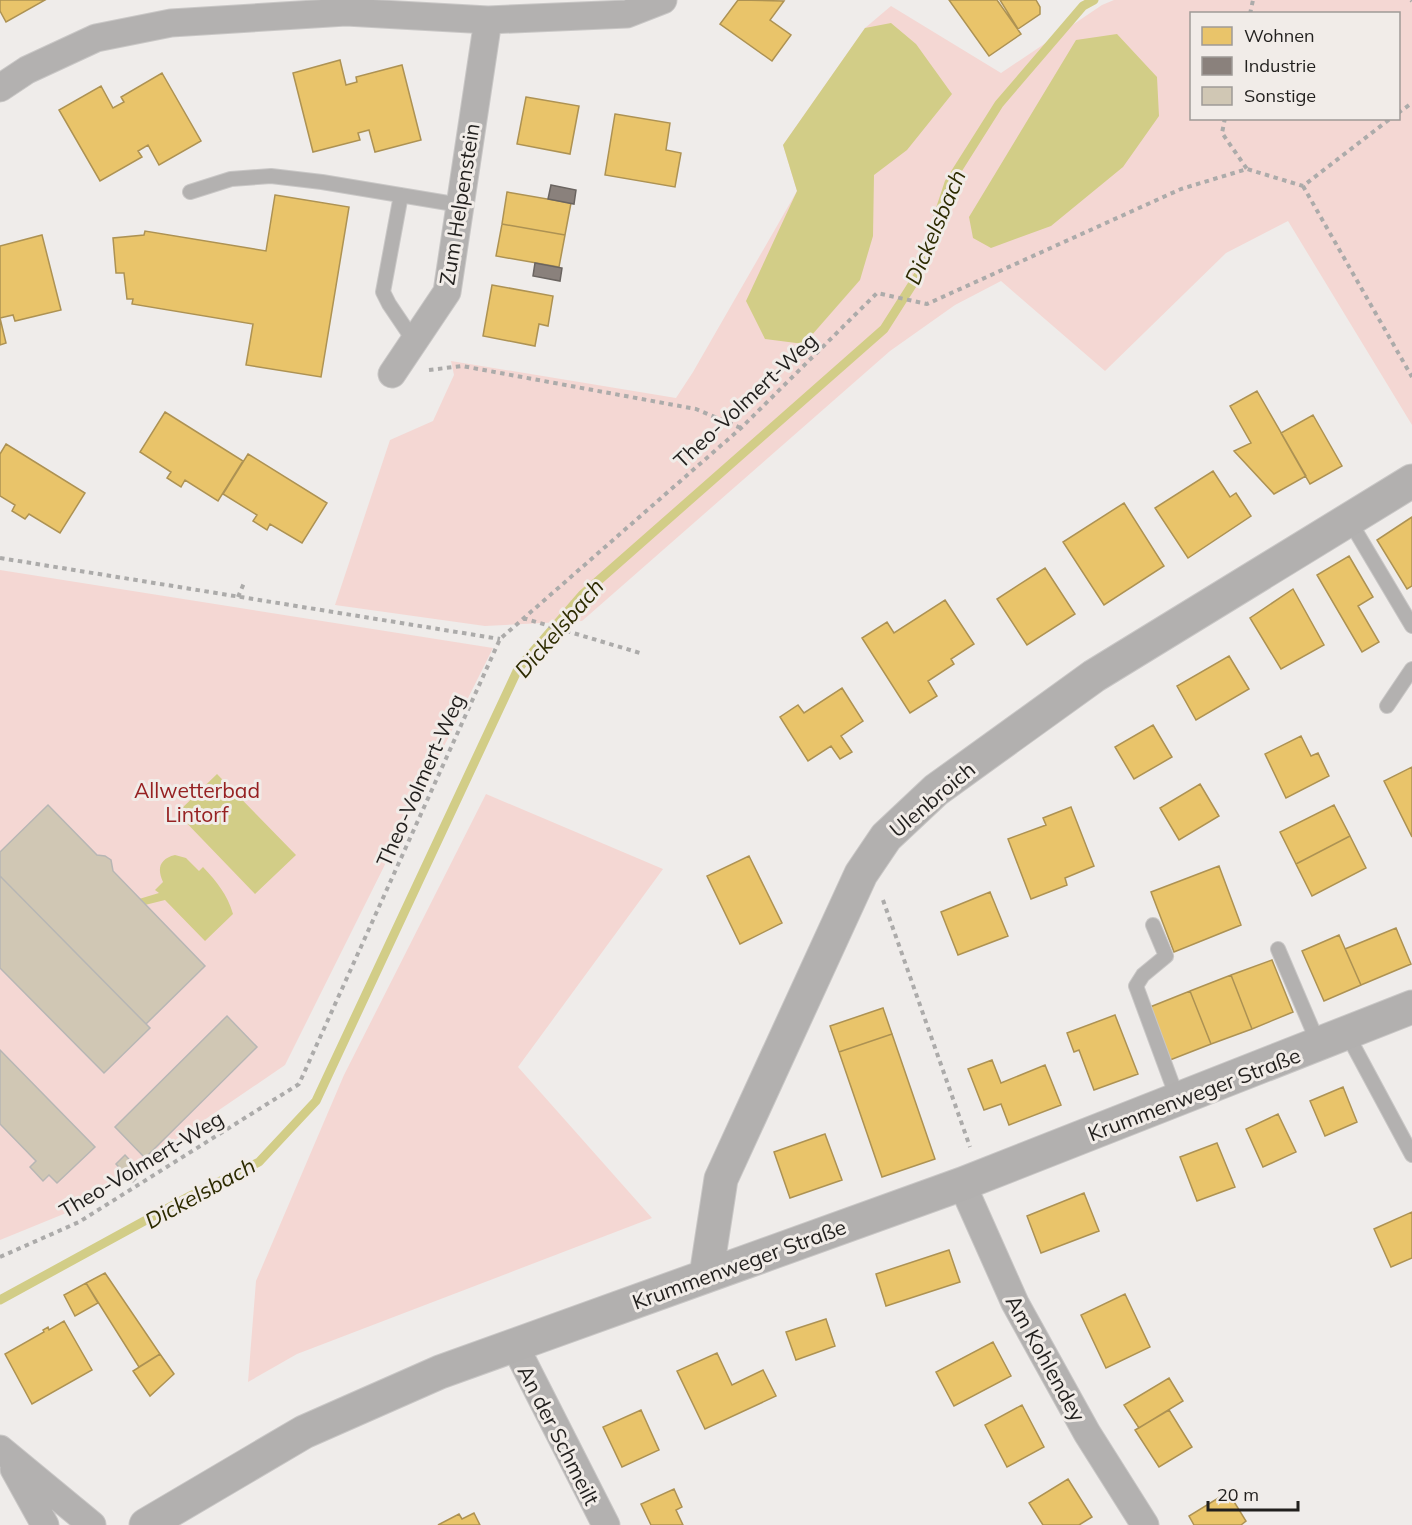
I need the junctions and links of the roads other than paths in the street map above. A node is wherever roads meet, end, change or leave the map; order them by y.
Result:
1 (663, 0) edge
2 (488, 20) junction
3 (0, 88) edge
4 (190, 192) dead end
5 (401, 195) junction
6 (460, 205) junction
7 (414, 341) junction
8 (392, 374) road end
9 (1412, 481) edge
10 (1349, 520) junction
11 (1412, 626) edge
12 (1412, 669) edge
13 (1387, 706) dead end
14 (1153, 925) dead end
15 (1278, 950) dead end
16 (1412, 1007) edge
17 (1333, 1040) junction
18 (1178, 1100) junction
19 (1412, 1155) edge
20 (971, 1180) junction
21 (706, 1276) junction
22 (514, 1344) junction
23 (5, 1454) edge
24 (45, 1525) edge
25 (92, 1525) edge
26 (146, 1525) edge
27 (606, 1525) edge
28 (1144, 1525) edge

1 - 2 street
2 - 3 street
2 - 6 street, Zum Helpenstein
4 - 5 lane
5 - 6 lane
5 - 7 lane
6 - 7 street, Zum Helpenstein
7 - 8 street, Zum Helpenstein
9 - 10 main road, Ulenbroich
10 - 11 lane
10 - 21 main road, Ulenbroich
12 - 13 lane
14 - 18 lane
15 - 17 lane
16 - 17 main road, Krummenweger Straße
17 - 18 main road, Krummenweger Straße
17 - 19 lane
18 - 20 main road, Krummenweger Straße
20 - 21 main road, Krummenweger Straße
20 - 28 street, Am Kohlendey
21 - 22 main road, Krummenweger Straße
22 - 26 main road, Krummenweger Straße
22 - 27 street, An der Schmeilt
23 - 24 street
23 - 25 street

